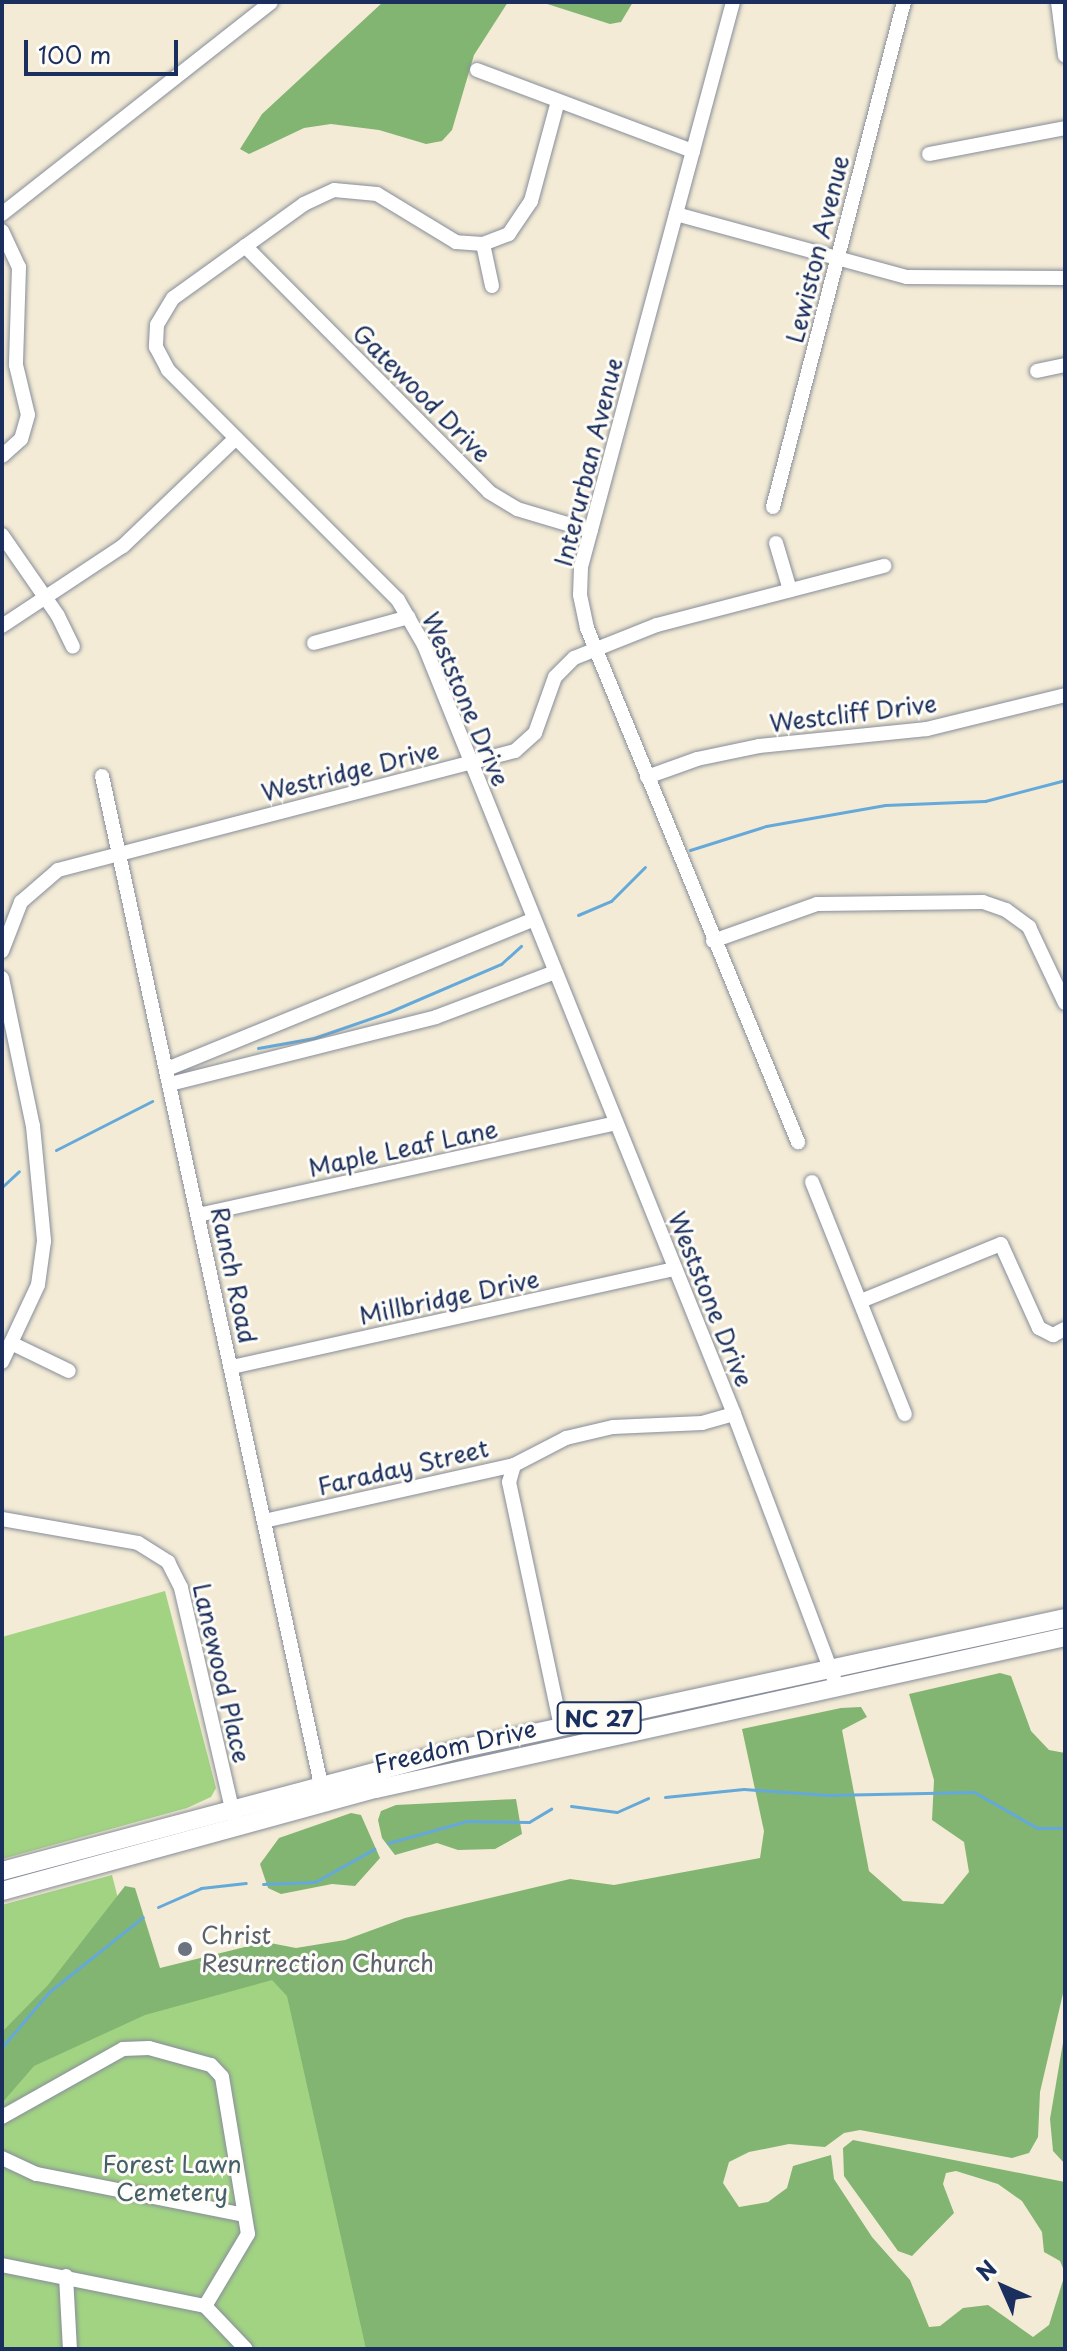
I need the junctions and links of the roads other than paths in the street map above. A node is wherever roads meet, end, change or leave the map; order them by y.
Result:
1 (271, 2) edge
2 (733, 2) edge
3 (904, 2) edge
4 (1058, 2) edge
5 (1065, 56) edge
6 (477, 70) dead end
7 (558, 101) junction
8 (1065, 128) edge
9 (693, 151) junction
10 (929, 154) dead end
11 (2, 214) edge
12 (676, 214) junction
13 (2, 231) edge
14 (483, 244) junction
15 (245, 246) junction
16 (838, 258) junction
17 (1065, 278) edge
18 (492, 286) dead end
19 (1065, 365) edge
20 (1037, 371) dead end
21 (236, 438) junction
22 (2, 456) edge
23 (773, 507) dead end
24 (591, 531) junction
25 (2, 535) edge
26 (776, 543) dead end
27 (884, 566) dead end
28 (790, 590) junction
29 (47, 599) junction
30 (409, 617) junction
31 (2, 626) edge
32 (314, 643) dead end
33 (73, 647) dead end
34 (595, 648) junction
35 (1065, 695) edge
36 (471, 763) junction
37 (102, 776) dead end
38 (647, 777) junction
39 (119, 853) junction
40 (533, 920) junction
41 (713, 941) junction
42 (2, 951) edge
43 (555, 972) junction
44 (2, 978) edge
45 (1065, 1003) edge
46 (168, 1076) junction
47 (616, 1123) junction
48 (798, 1142) dead end
49 (812, 1182) dead end
50 (198, 1215) junction
51 (675, 1269) junction
52 (861, 1301) junction
53 (1065, 1329) edge
54 (11, 1343) junction
55 (2, 1362) edge
56 (232, 1367) junction
57 (69, 1371) dead end
58 (734, 1414) junction
59 (905, 1414) dead end
60 (514, 1465) junction
61 (2, 1519) edge
62 (264, 1521) junction
63 (1065, 1618) edge
64 (1065, 1637) edge
65 (834, 1677) junction
66 (561, 1727) junction
67 (321, 1785) junction
68 (234, 1818) junction
69 (6, 1871) edge
70 (2, 1891) edge
71 (2, 2117) edge
72 (2, 2158) edge
73 (244, 2215) junction
74 (2, 2265) edge
75 (66, 2276) junction
76 (205, 2306) junction
77 (70, 2349) edge
78 (246, 2349) edge

1 - 11 street
2 - 9 street, Interurban Avenue
3 - 16 street, Lewiston Avenue
4 - 5 street
6 - 7 street
7 - 9 street
7 - 14 street
8 - 10 street
9 - 12 street, Interurban Avenue
12 - 16 street
12 - 24 street, Interurban Avenue
13 - 22 street
14 - 15 street, Weststone Drive
14 - 18 street
15 - 21 street, Weststone Drive
15 - 24 street, Gatewood Drive
16 - 17 street
16 - 23 street, Lewiston Avenue
19 - 20 street
21 - 29 street
21 - 30 street, Weststone Drive
24 - 34 street, Interurban Avenue
25 - 29 street
26 - 28 street
27 - 28 street, Westridge Drive
28 - 34 street, Westridge Drive
29 - 31 street
29 - 33 street
30 - 32 street
30 - 36 street, Weststone Drive
34 - 36 street, Westridge Drive
34 - 38 street, Interurban Avenue
35 - 38 street, Westcliff Drive
36 - 39 street, Westridge Drive
36 - 40 street, Weststone Drive
37 - 39 street, Ranch Road
38 - 41 street, Interurban Avenue
39 - 42 street, Westridge Drive
39 - 46 street, Ranch Road
40 - 43 street, Weststone Drive
40 - 46 street
41 - 45 street
41 - 48 street, Interurban Avenue
43 - 46 street
43 - 47 street, Weststone Drive
44 - 54 street
46 - 50 street, Ranch Road
47 - 50 street, Maple Leaf Lane
47 - 51 street, Weststone Drive
49 - 52 street
50 - 56 street, Ranch Road
51 - 56 street, Millbridge Drive
51 - 58 street, Weststone Drive
52 - 53 street
52 - 59 street
54 - 55 street
54 - 57 street
56 - 62 street, Ranch Road
58 - 60 street, Faraday Street
58 - 65 street, Weststone Drive
60 - 62 street, Faraday Street
60 - 66 street
61 - 68 street, Lanewood Place
62 - 67 street, Ranch Road
63 - 65 main road, Freedom Drive / NC 27
64 - 65 main road, Freedom Drive / NC 27
65 - 66 main road, Freedom Drive / NC 27
65 - 68 main road, Freedom Drive / NC 27
66 - 67 main road, Freedom Drive / NC 27
67 - 68 main road, Freedom Drive / NC 27
68 - 69 main road, Freedom Drive / NC 27
68 - 70 main road, Freedom Drive / NC 27
71 - 73 street
72 - 73 street
73 - 76 street
74 - 75 street
75 - 76 street
75 - 77 street
76 - 78 street

